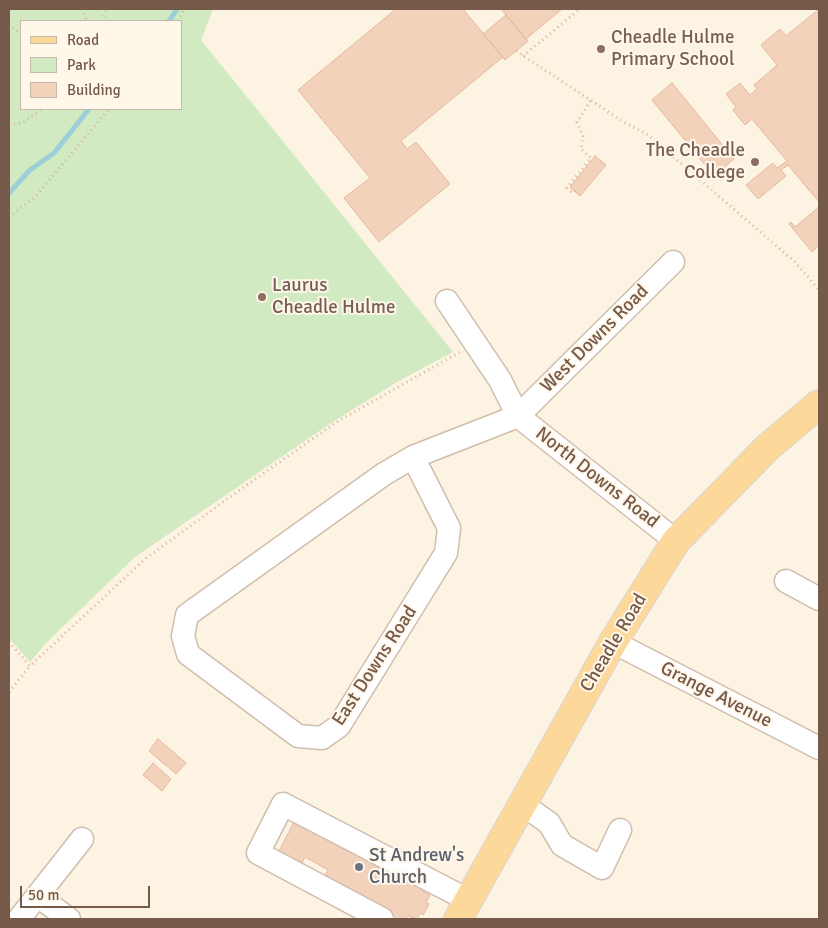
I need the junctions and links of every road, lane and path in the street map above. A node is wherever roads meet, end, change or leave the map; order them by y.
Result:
1 (580, 9) edge
2 (9, 24) edge
3 (20, 33) edge
4 (516, 51) dead end
5 (523, 56) junction
6 (591, 100) junction
7 (40, 110) edge
8 (108, 110) edge
9 (9, 124) edge
10 (575, 191) dead end
11 (9, 217) edge
12 (673, 262) dead end
13 (819, 290) edge
14 (447, 301) dead end
15 (476, 344) junction
16 (819, 404) edge
17 (518, 416) junction
18 (413, 457) junction
19 (676, 541) junction
20 (786, 581) dead end
21 (819, 599) edge
22 (9, 642) edge
23 (613, 642) junction
24 (30, 666) junction
25 (9, 692) edge
26 (819, 748) edge
27 (522, 804) junction
28 (620, 830) dead end
29 (82, 839) dead end
30 (38, 896) junction
31 (463, 910) edge
32 (19, 919) edge
33 (69, 919) edge
34 (382, 919) edge

1 - 5 path
2 - 3 path
4 - 5 path
5 - 6 path
6 - 10 path
6 - 13 path
7 - 9 path
8 - 11 path
12 - 17 street, West Downs Road
14 - 15 street
15 - 17 street
15 - 24 path
16 - 19 main road, Cheadle Road
17 - 18 street, East Downs Road
17 - 19 street, North Downs Road
18 - 18 street, East Downs Road
19 - 23 main road, Cheadle Road
20 - 21 street
22 - 24 path
23 - 26 street, Grange Avenue
23 - 27 main road, Cheadle Road
24 - 25 path
27 - 28 street
27 - 31 main road, Cheadle Road
29 - 30 street
30 - 32 street
30 - 33 street
31 - 34 street

